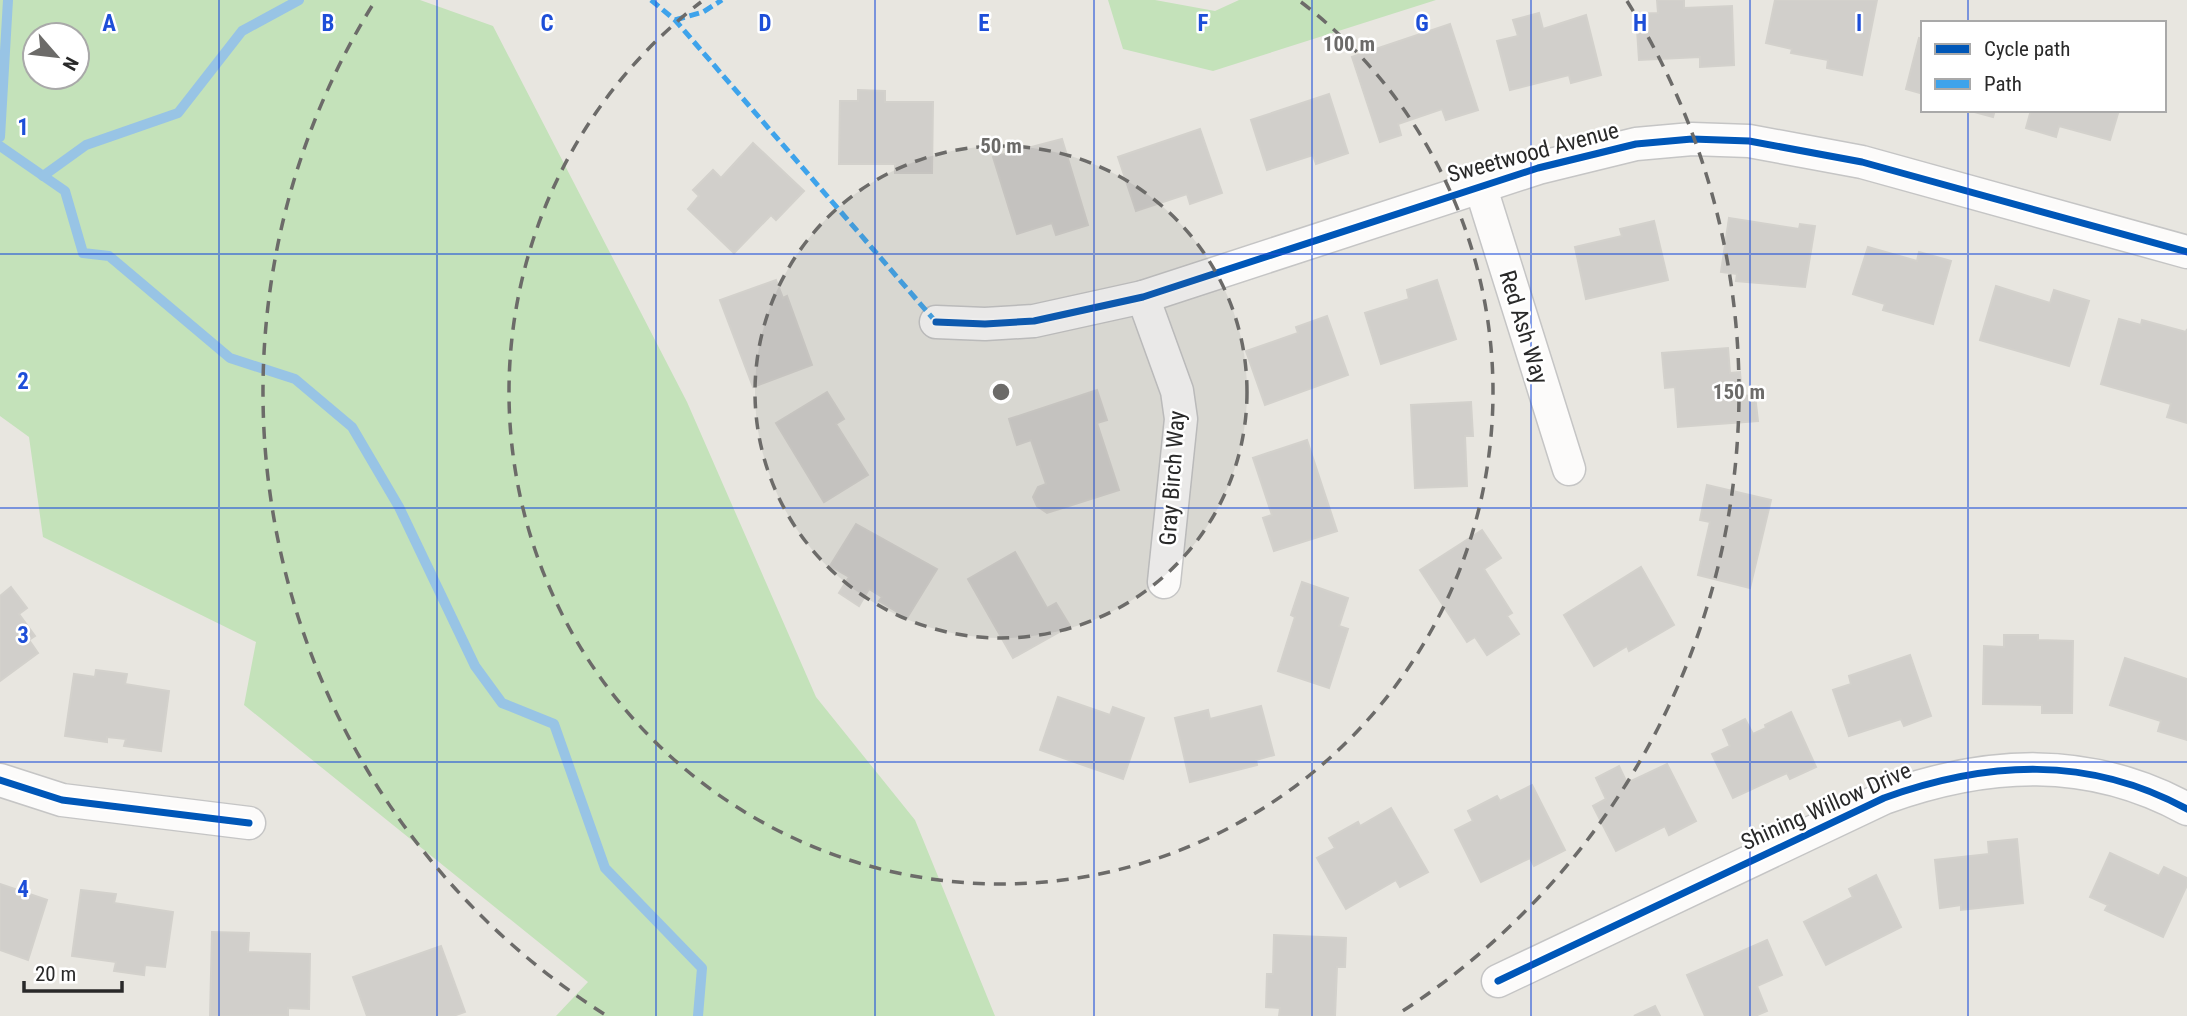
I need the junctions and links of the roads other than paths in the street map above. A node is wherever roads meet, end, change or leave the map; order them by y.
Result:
1 (1480, 185) junction
2 (2187, 252) edge
3 (1143, 297) junction
4 (936, 322) dead end
5 (1569, 470) dead end
6 (1164, 582) dead end
7 (0, 780) edge
8 (2187, 809) edge
9 (249, 823) dead end
10 (1498, 981) dead end

1 - 2 street, Sweetwood Avenue
1 - 3 street, Sweetwood Avenue
1 - 5 street, Red Ash Way
3 - 4 street, Sweetwood Avenue
3 - 6 street, Gray Birch Way
7 - 9 street
8 - 10 street, Shining Willow Drive

